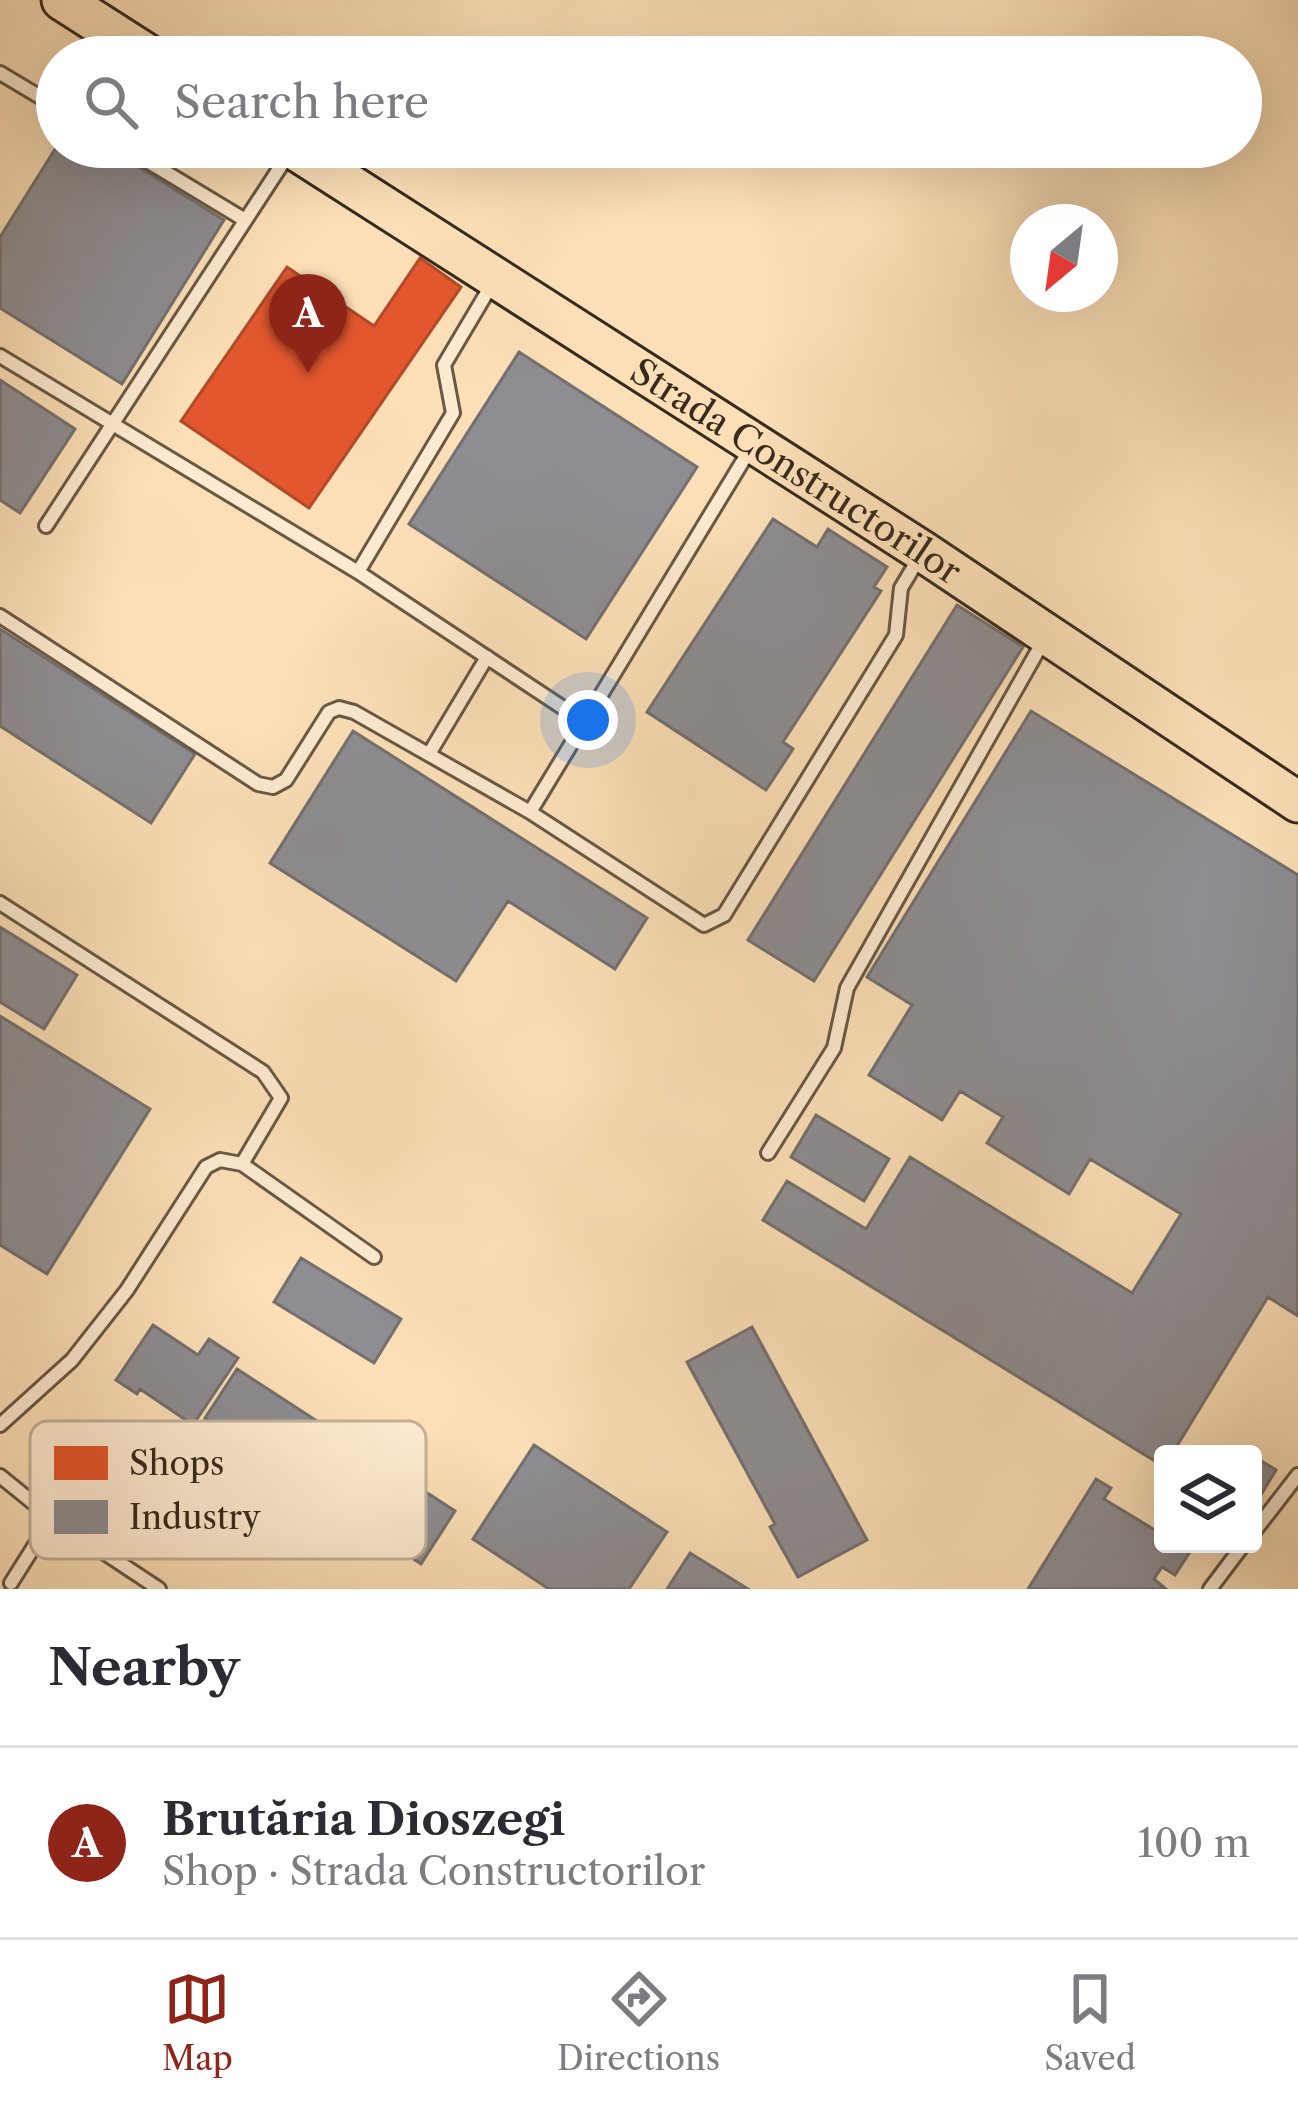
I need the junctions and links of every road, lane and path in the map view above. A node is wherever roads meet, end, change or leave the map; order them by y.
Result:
1 (62, 0) edge
2 (118, 36) edge
3 (0, 73) edge
4 (36, 94) edge
5 (159, 168) edge
6 (279, 168) edge
7 (323, 168) edge
8 (245, 220) junction
9 (496, 278) junction
10 (0, 356) edge
11 (113, 426) junction
12 (752, 445) junction
13 (46, 526) dead end
14 (922, 551) junction
15 (358, 572) junction
16 (0, 616) edge
17 (1046, 637) junction
18 (487, 658) junction
19 (586, 723) junction
20 (429, 754) junction
21 (1298, 802) edge
22 (530, 812) junction
23 (0, 902) edge
24 (768, 1153) dead end
25 (242, 1164) junction
26 (374, 1257) dead end
27 (0, 1425) edge
28 (1298, 1475) edge
29 (0, 1476) edge
30 (30, 1500) edge
31 (1262, 1521) edge
32 (30, 1552) edge
33 (1237, 1553) edge
34 (114, 1559) edge
35 (138, 1575) junction
36 (10, 1583) edge
37 (129, 1589) edge
38 (159, 1589) edge
39 (1210, 1589) edge

1 - 2 main road
3 - 4 lane
5 - 8 lane
6 - 8 lane
7 - 9 main road, Strada Constructorilor
8 - 11 lane
9 - 12 main road, Strada Constructorilor
9 - 15 lane
10 - 11 lane
11 - 13 lane
11 - 15 lane
12 - 14 main road, Strada Constructorilor
12 - 19 lane
14 - 17 main road, Strada Constructorilor
14 - 22 lane
15 - 18 lane
16 - 20 lane
17 - 21 main road, Strada Constructorilor
17 - 24 lane
18 - 19 lane
18 - 20 lane
19 - 22 lane
20 - 22 lane
23 - 25 lane
25 - 26 lane
25 - 27 lane
28 - 31 lane
29 - 30 lane
32 - 36 lane
33 - 39 lane
34 - 35 lane
35 - 37 lane
35 - 38 lane

